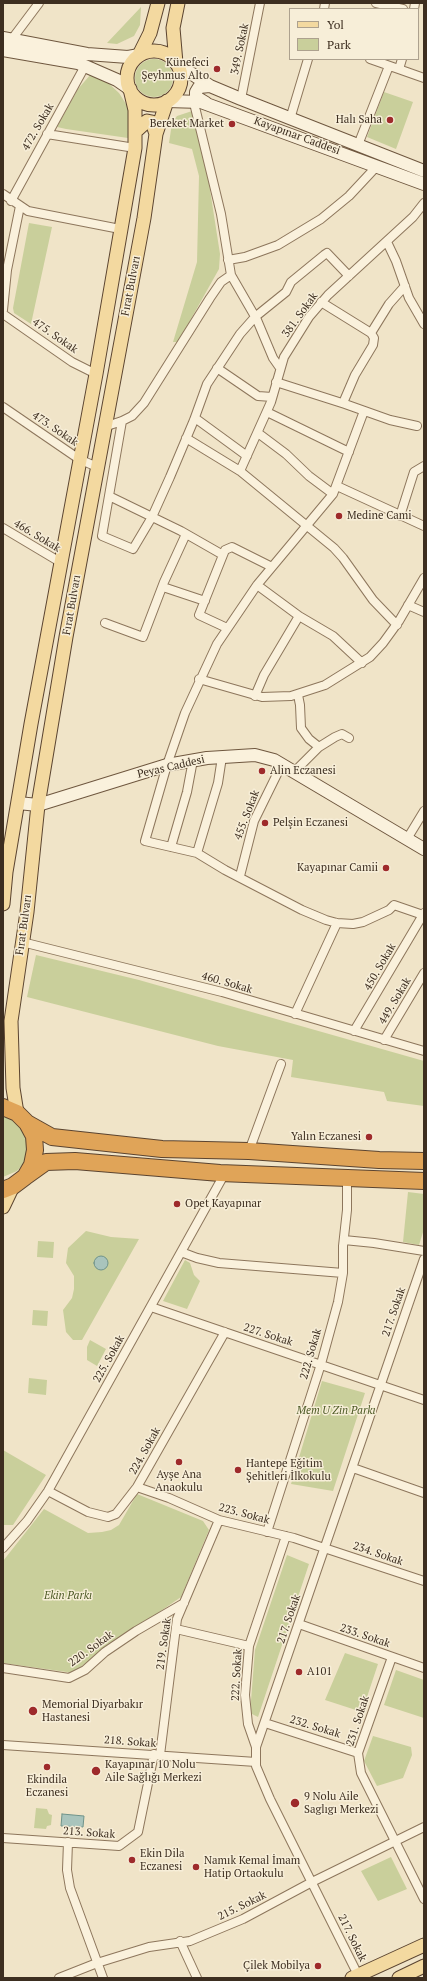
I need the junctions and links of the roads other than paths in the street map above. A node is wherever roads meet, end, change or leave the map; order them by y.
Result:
1 (39, 3) edge
2 (178, 3) edge
3 (260, 3) edge
4 (376, 3) edge
5 (157, 7) edge
6 (398, 8) edge
7 (175, 19) junction
8 (7, 38) edge
9 (3, 50) edge
10 (103, 54) junction
11 (139, 56) junction
12 (308, 60) edge
13 (373, 60) edge
14 (402, 60) edge
15 (176, 63) junction
16 (85, 66) junction
17 (389, 66) junction
18 (399, 69) junction
19 (97, 70) junction
20 (424, 78) edge
21 (210, 86) junction
22 (130, 89) junction
23 (241, 99) junction
24 (167, 101) junction
25 (194, 103) junction
26 (208, 104) junction
27 (290, 119) junction
28 (135, 132) junction
29 (47, 134) junction
30 (156, 134) junction
31 (358, 145) junction
32 (135, 148) junction
33 (377, 166) junction
34 (424, 171) edge
35 (424, 184) edge
36 (3, 194) edge
37 (11, 200) junction
38 (424, 203) edge
39 (20, 206) junction
40 (120, 229) junction
41 (387, 242) junction
42 (228, 260) junction
43 (231, 275) junction
44 (349, 276) junction
45 (405, 286) junction
46 (321, 302) junction
47 (3, 310) edge
48 (3, 314) edge
49 (255, 317) junction
50 (424, 324) edge
51 (371, 333) junction
52 (217, 368) junction
53 (280, 368) junction
54 (96, 374) junction
55 (276, 382) junction
56 (272, 398) junction
57 (343, 403) junction
58 (3, 407) edge
59 (364, 411) junction
60 (267, 412) junction
61 (195, 418) junction
62 (122, 421) junction
63 (417, 426) dead end
64 (104, 427) junction
65 (258, 433) junction
66 (186, 438) junction
67 (349, 452) junction
68 (247, 456) junction
69 (79, 458) junction
70 (424, 466) edge
71 (97, 467) junction
72 (240, 471) junction
73 (337, 486) junction
74 (333, 494) junction
75 (109, 496) junction
76 (400, 516) junction
77 (152, 517) junction
78 (307, 526) junction
79 (424, 526) edge
80 (3, 528) edge
81 (186, 534) junction
82 (223, 555) junction
83 (60, 562) junction
84 (272, 567) junction
85 (424, 578) edge
86 (257, 585) junction
87 (163, 587) junction
88 (205, 601) junction
89 (408, 605) junction
90 (424, 612) edge
91 (299, 616) junction
92 (105, 623) dead end
93 (397, 625) junction
94 (227, 628) junction
95 (362, 663) junction
96 (199, 679) junction
97 (298, 695) junction
98 (255, 696) junction
99 (349, 738) dead end
100 (319, 747) junction
101 (222, 757) junction
102 (193, 760) junction
103 (282, 764) junction
104 (167, 765) junction
105 (294, 772) junction
106 (18, 804) junction
107 (38, 805) junction
108 (424, 811) edge
109 (407, 839) junction
110 (171, 847) junction
111 (424, 849) edge
112 (197, 853) junction
113 (240, 876) junction
114 (3, 904) edge
115 (423, 914) edge
116 (337, 923) junction
117 (22, 942) junction
118 (424, 973) edge
119 (421, 983) edge
120 (295, 1014) junction
121 (354, 1031) junction
122 (384, 1040) junction
123 (424, 1051) edge
124 (281, 1064) dead end
125 (16, 1114) edge
126 (249, 1151) junction
127 (424, 1161) edge
128 (225, 1173) junction
129 (346, 1178) junction
130 (424, 1181) edge
131 (14, 1184) edge
132 (3, 1207) edge
133 (344, 1240) junction
134 (424, 1251) edge
135 (182, 1252) junction
136 (424, 1259) edge
137 (343, 1273) junction
138 (420, 1284) edge
139 (151, 1307) junction
140 (225, 1332) junction
141 (321, 1364) junction
142 (381, 1385) junction
143 (424, 1400) edge
144 (352, 1468) junction
145 (137, 1487) junction
146 (48, 1491) junction
147 (424, 1493) edge
148 (219, 1520) junction
149 (267, 1532) junction
150 (286, 1536) junction
151 (326, 1547) junction
152 (3, 1548) edge
153 (424, 1581) edge
154 (184, 1603) junction
155 (299, 1624) junction
156 (176, 1630) junction
157 (249, 1646) junction
158 (392, 1657) junction
159 (3, 1668) edge
160 (424, 1668) edge
161 (265, 1723) junction
162 (3, 1745) edge
163 (256, 1747) junction
164 (358, 1753) junction
165 (157, 1755) junction
166 (256, 1762) junction
167 (424, 1827) edge
168 (3, 1838) edge
169 (68, 1842) junction
170 (394, 1842) junction
171 (312, 1882) junction
172 (424, 1900) edge
173 (180, 1941) junction
174 (424, 1944) edge
175 (97, 1963) junction
176 (424, 1966) edge
177 (355, 1977) edge
178 (59, 1978) edge
179 (103, 1978) edge
180 (197, 1978) edge
181 (398, 1978) edge

1 - 8 street
2 - 7 main road
3 - 23 street, 349. Sokak
4 - 6 street
5 - 7 main road
5 - 11 main road
7 - 15 main road
8 - 10 main road
9 - 16 main road
10 - 11 main road
10 - 19 main road
11 - 15 main road
11 - 22 main road
12 - 27 street
13 - 17 street
14 - 18 street
15 - 21 main road, Kayapınar Caddesi
15 - 24 main road
16 - 19 main road
16 - 29 street, 472. Sokak
17 - 18 street
17 - 31 street
18 - 20 street
19 - 22 main road
21 - 23 main road, Kayapınar Caddesi
21 - 26 main road
22 - 24 main road
22 - 28 main road, Fırat Bulvarı
23 - 27 main road, Kayapınar Caddesi
24 - 25 main road, Kayapınar Caddesi
24 - 30 main road, Fırat Bulvarı
25 - 26 main road, Kayapınar Caddesi
25 - 42 street
26 - 33 main road, Kayapınar Caddesi
27 - 31 main road, Kayapınar Caddesi
28 - 30 main road
28 - 32 main road, Fırat Bulvarı
29 - 32 street
29 - 37 street, 472. Sokak
30 - 64 main road, Fırat Bulvarı
31 - 34 main road, Kayapınar Caddesi
32 - 40 main road, Fırat Bulvarı
33 - 35 main road, Kayapınar Caddesi
33 - 42 street
36 - 37 street
37 - 39 street
38 - 41 street, 381. Sokak
39 - 40 street
39 - 47 street
40 - 54 main road, Fırat Bulvarı
41 - 44 street, 381. Sokak
41 - 45 street
42 - 43 street
43 - 49 street
43 - 62 street
44 - 46 street, 381. Sokak
44 - 49 street
45 - 50 street
45 - 51 street
46 - 51 street
46 - 53 street, 381. Sokak
48 - 54 street, 475. Sokak
49 - 52 street
49 - 53 street
51 - 57 street
52 - 56 street
52 - 61 street
53 - 55 street, 381. Sokak
54 - 69 main road, Fırat Bulvarı
55 - 56 street, 381. Sokak
55 - 57 street
56 - 60 street, 381. Sokak
57 - 59 street
58 - 69 street, 473. Sokak
59 - 63 street
59 - 67 street
60 - 65 street, 381. Sokak
60 - 67 street
61 - 66 street
61 - 68 street
62 - 64 street
62 - 75 street
64 - 71 main road, Fırat Bulvarı
65 - 68 street, 381. Sokak
65 - 74 street
66 - 72 street
66 - 77 street
67 - 73 street
68 - 72 street, 381. Sokak
69 - 71 street, 473. Sokak
69 - 83 main road, Fırat Bulvarı
70 - 76 street
71 - 107 main road, Fırat Bulvarı
72 - 78 street
73 - 74 street
73 - 76 street
74 - 78 street
75 - 77 street
75 - 77 street
76 - 79 street
77 - 81 street
78 - 84 street
78 - 93 street
80 - 83 street, 466. Sokak
81 - 82 street
81 - 87 street
82 - 84 street
82 - 88 street
83 - 106 main road, Fırat Bulvarı
84 - 86 street
85 - 89 street
86 - 91 street
86 - 94 street
87 - 88 street
87 - 92 street
88 - 94 street
89 - 90 street
89 - 93 street
91 - 95 street
91 - 98 street
93 - 95 street
94 - 96 street
95 - 97 street
96 - 98 street
96 - 104 street
97 - 98 street
97 - 100 street
99 - 100 street
100 - 105 street
101 - 102 main road, Peyas Caddesi
101 - 103 main road, Peyas Caddesi
101 - 112 street
102 - 104 main road, Peyas Caddesi
102 - 110 street
103 - 105 main road, Peyas Caddesi
103 - 113 street, 455. Sokak
104 - 107 main road, Peyas Caddesi
104 - 110 street
105 - 109 main road, Peyas Caddesi
106 - 107 main road, Peyas Caddesi
106 - 114 main road, Fırat Bulvarı
107 - 117 main road, Fırat Bulvarı
108 - 109 street
109 - 111 main road, Peyas Caddesi
110 - 112 street
112 - 113 street
113 - 116 street
115 - 116 street
115 - 121 street, 450. Sokak
116 - 120 street
117 - 120 street, 460. Sokak
117 - 125 main road, Fırat Bulvarı
118 - 119 street, 449. Sokak
119 - 122 street, 449. Sokak
120 - 121 street, 460. Sokak
121 - 122 street, 460. Sokak
122 - 123 street, 460. Sokak
124 - 126 street
125 - 126 highway
125 - 131 highway
126 - 127 highway
128 - 129 highway
128 - 131 highway
128 - 135 street, 225. Sokak
129 - 130 highway
129 - 133 street, 222. Sokak
131 - 132 main road
133 - 134 street
133 - 137 street, 222. Sokak
135 - 137 street
135 - 139 street, 225. Sokak
136 - 138 street, 217. Sokak
137 - 141 street, 222. Sokak
138 - 142 street, 217. Sokak
139 - 140 street, 227. Sokak
139 - 146 street, 225. Sokak
140 - 141 street, 227. Sokak
140 - 145 street, 224. Sokak
141 - 142 street, 227. Sokak
141 - 149 street, 222. Sokak
142 - 143 street, 227. Sokak
142 - 144 street, 217. Sokak
144 - 147 street
144 - 151 street, 217. Sokak
145 - 146 street, 224. Sokak
145 - 148 street, 223. Sokak
146 - 152 street, 225. Sokak
148 - 149 street, 223. Sokak
148 - 154 street, 219. Sokak
149 - 150 street, 223. Sokak
150 - 151 street, 223. Sokak
150 - 157 street, 222. Sokak
151 - 153 street, 234. Sokak
151 - 155 street, 217. Sokak
154 - 156 street, 219. Sokak
154 - 159 street, 220. Sokak
155 - 158 street, 233. Sokak
155 - 161 street, 217. Sokak
156 - 157 street
156 - 165 street, 219. Sokak
157 - 163 street, 222. Sokak
158 - 160 street, 233. Sokak
158 - 164 street, 231. Sokak
161 - 163 street, 217. Sokak
161 - 164 street, 232. Sokak
162 - 165 street, 218. Sokak
163 - 166 street, 217. Sokak
164 - 170 street, 231. Sokak
165 - 166 street, 218. Sokak
165 - 169 street, 213. Sokak
166 - 171 street, 217. Sokak
167 - 170 street, 215. Sokak
168 - 169 street, 213. Sokak
169 - 175 street
170 - 171 street, 215. Sokak
170 - 172 street, 231. Sokak
171 - 173 street, 215. Sokak
171 - 177 street, 217. Sokak
173 - 175 street, 215. Sokak
173 - 180 street
174 - 177 main road
175 - 178 street, 215. Sokak
175 - 179 street
176 - 181 main road

